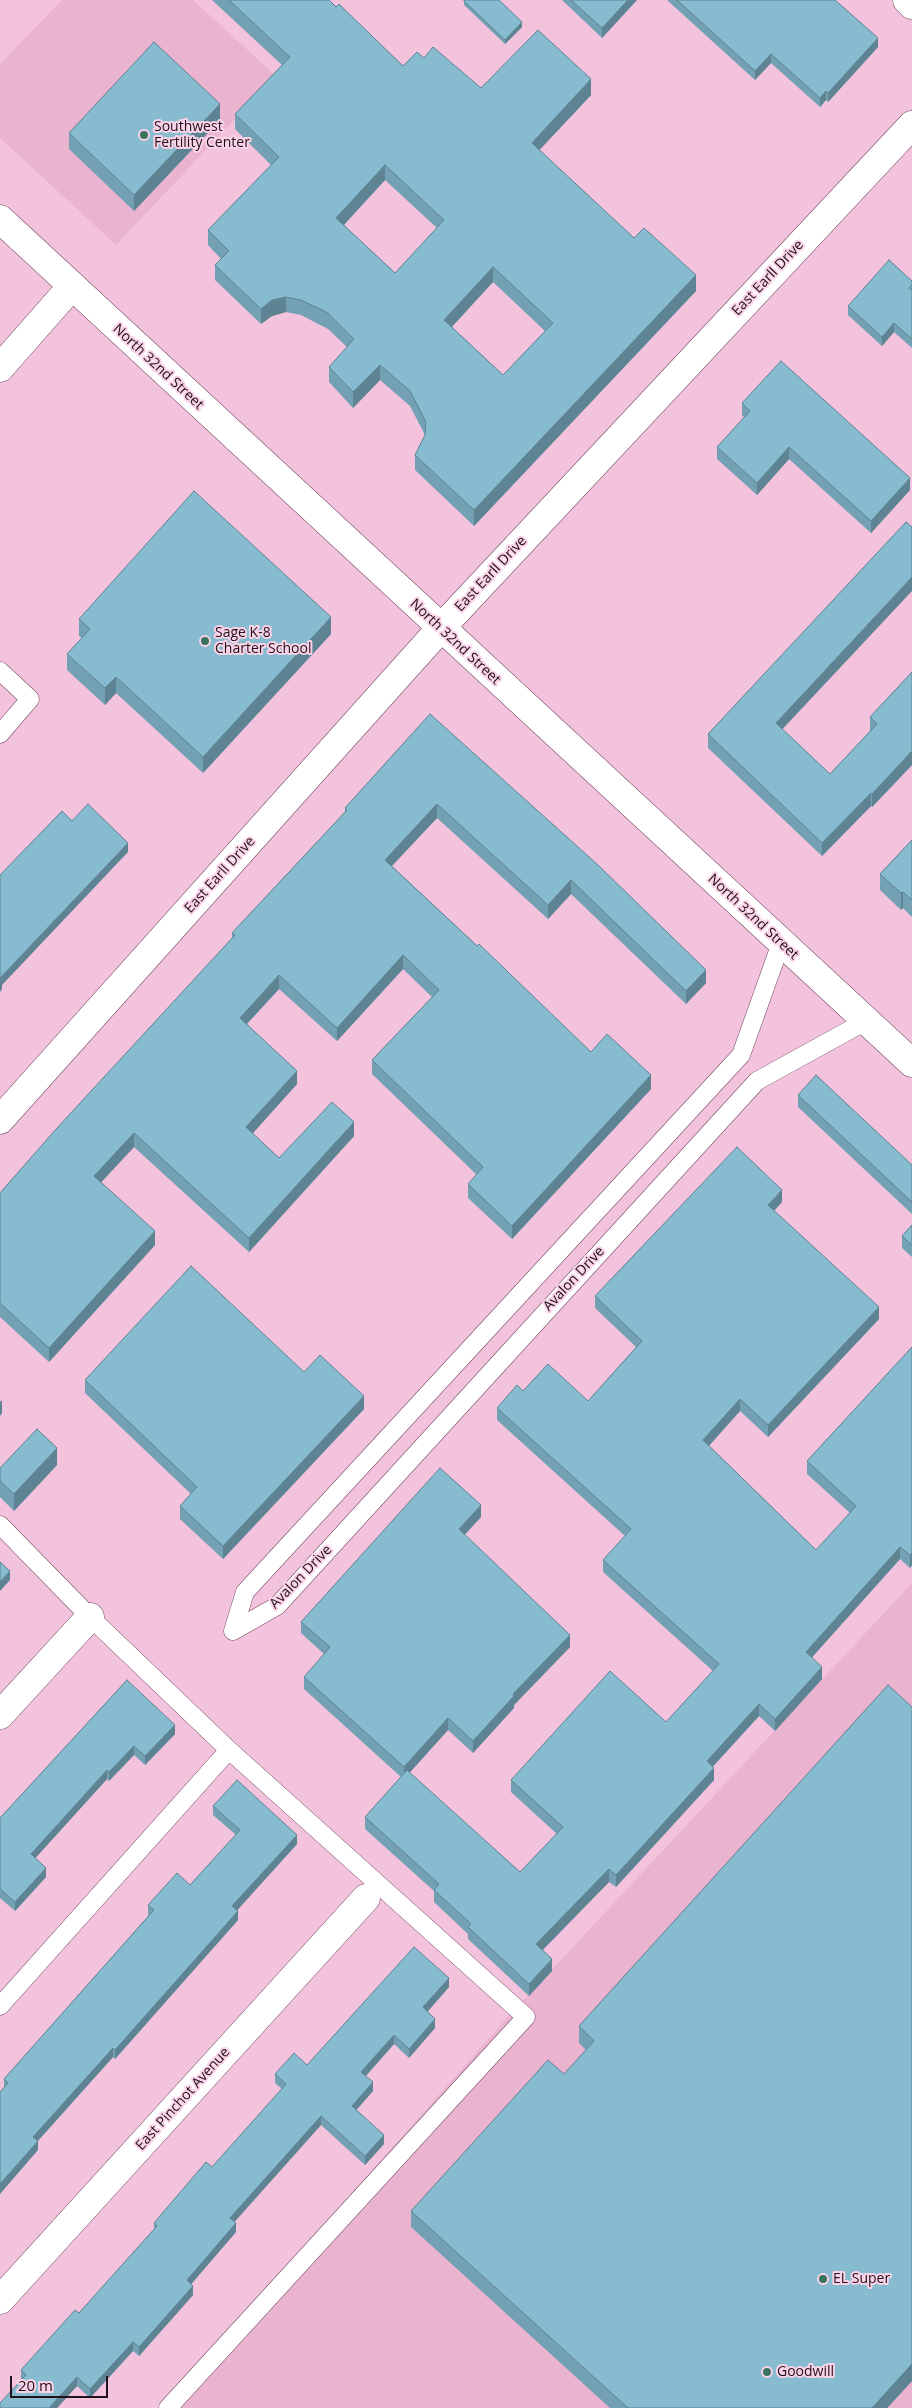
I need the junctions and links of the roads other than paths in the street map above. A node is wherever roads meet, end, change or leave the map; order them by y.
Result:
1 (907, 0) edge
2 (912, 5) edge
3 (912, 125) edge
4 (0, 219) edge
5 (72, 286) junction
6 (0, 368) edge
7 (440, 629) junction
8 (0, 671) edge
9 (0, 734) edge
10 (781, 943) junction
11 (866, 1021) junction
12 (912, 1064) edge
13 (0, 1120) edge
14 (0, 1525) edge
15 (90, 1617) junction
16 (0, 1715) edge
17 (229, 1750) junction
18 (366, 1898) dead end
19 (0, 2006) edge
20 (0, 2300) edge
21 (168, 2408) edge

1 - 2 street
3 - 7 street, East Earll Drive
4 - 5 street, North 32nd Street
5 - 6 street
5 - 7 street, North 32nd Street
7 - 10 street, North 32nd Street
7 - 13 street, East Earll Drive
8 - 9 lane
10 - 11 street, North 32nd Street
10 - 11 lane, Avalon Drive
11 - 12 street, North 32nd Street
14 - 15 lane
15 - 16 street
15 - 17 lane
17 - 19 lane
17 - 21 lane
18 - 20 street, East Pinchot Avenue

